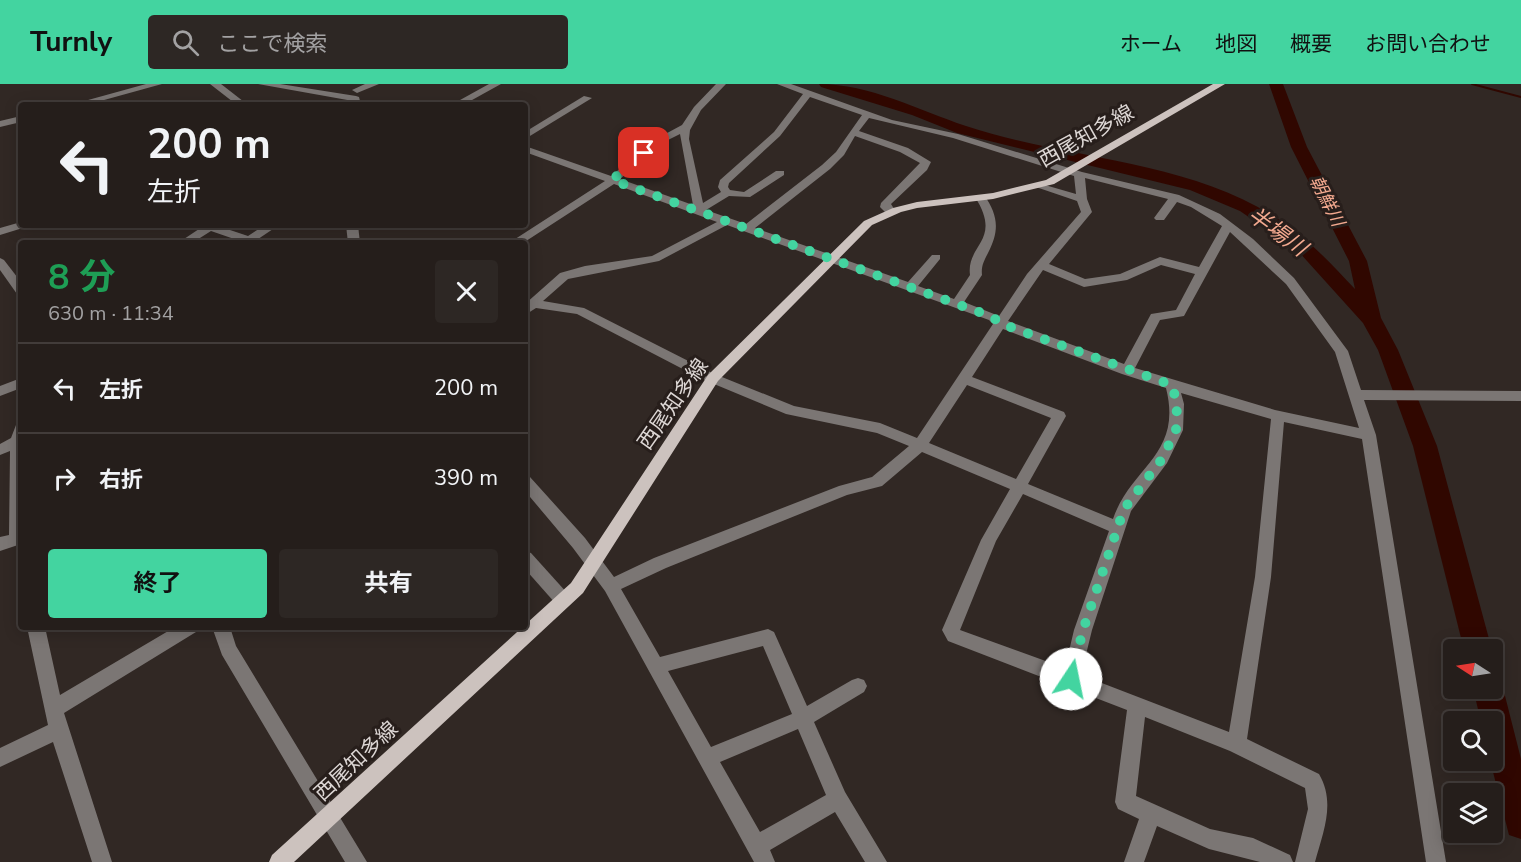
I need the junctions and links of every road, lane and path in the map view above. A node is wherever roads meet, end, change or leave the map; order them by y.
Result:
1 (106, 84) edge
2 (157, 84) edge
3 (215, 84) edge
4 (263, 84) edge
5 (374, 84) edge
6 (496, 84) edge
7 (721, 84) edge
8 (782, 84) edge
9 (1220, 84) edge
10 (113, 95) junction
11 (807, 95) junction
12 (356, 96) edge
13 (587, 98) dead end
14 (86, 102) edge
15 (116, 102) edge
16 (239, 102) edge
17 (371, 102) edge
18 (462, 102) edge
19 (867, 115) junction
20 (18, 119) edge
21 (0, 124) edge
22 (685, 127) junction
23 (853, 132) junction
24 (528, 134) edge
25 (528, 150) edge
26 (1077, 170) junction
27 (780, 172) dead end
28 (612, 180) junction
29 (1038, 186) junction
30 (727, 193) junction
31 (980, 197) junction
32 (1174, 197) junction
33 (1082, 199) junction
34 (699, 210) junction
35 (891, 212) junction
36 (1160, 218) dead end
37 (726, 221) junction
38 (1228, 224) junction
39 (18, 226) edge
40 (208, 228) edge
41 (213, 228) edge
42 (268, 228) edge
43 (747, 229) junction
44 (0, 232) edge
45 (189, 240) edge
46 (244, 240) edge
47 (249, 240) edge
48 (520, 240) edge
49 (936, 257) dead end
50 (832, 259) junction
51 (0, 262) edge
52 (1042, 265) junction
53 (1202, 272) junction
54 (18, 287) edge
55 (910, 287) junction
56 (956, 304) junction
57 (530, 308) edge
58 (999, 323) junction
59 (1127, 371) junction
60 (713, 378) junction
61 (965, 379) junction
62 (18, 384) edge
63 (1172, 385) junction
64 (0, 391) edge
65 (1361, 395) junction
66 (1518, 399) edge
67 (1278, 415) junction
68 (1369, 435) junction
69 (18, 437) edge
70 (920, 445) junction
71 (0, 450) edge
72 (528, 485) edge
73 (1018, 486) junction
74 (1119, 528) junction
75 (18, 537) edge
76 (0, 544) edge
77 (528, 561) edge
78 (594, 563) junction
79 (611, 586) junction
80 (562, 599) junction
81 (37, 630) edge
82 (185, 630) edge
83 (221, 630) edge
84 (657, 666) junction
85 (1071, 679) junction
86 (858, 686) dead end
87 (1137, 705) junction
88 (53, 710) junction
89 (803, 718) junction
90 (57, 730) junction
91 (1237, 744) junction
92 (0, 758) edge
93 (708, 758) junction
94 (838, 799) junction
95 (1151, 814) junction
96 (329, 816) junction
97 (761, 854) edge
98 (102, 862) edge
99 (279, 862) edge
100 (357, 862) edge
101 (877, 862) edge
102 (1134, 862) edge
103 (1283, 862) edge
104 (1305, 862) edge
105 (1436, 862) edge

1 - 10 street
2 - 10 street
3 - 16 street
4 - 12 street
5 - 12 street
6 - 18 street
7 - 22 street
8 - 11 street
9 - 26 main road, 西尾知多線
10 - 14 street
10 - 15 street
11 - 19 street
11 - 30 street
12 - 17 street
13 - 24 street
19 - 23 street
19 - 26 street
20 - 21 street
22 - 28 street
22 - 34 street
23 - 35 street
23 - 43 street
25 - 28 street
26 - 29 main road, 西尾知多線
26 - 32 street
26 - 33 street
27 - 30 street
28 - 34 street
28 - 48 street
29 - 31 main road, 西尾知多線
29 - 33 street
30 - 34 street
31 - 35 main road, 西尾知多線
31 - 56 street
32 - 36 street
32 - 38 street
33 - 52 street
34 - 37 street
35 - 50 main road, 西尾知多線
37 - 43 street
37 - 57 street
38 - 53 street
38 - 65 street
39 - 44 street
40 - 45 street
41 - 46 street
42 - 47 street
43 - 50 street
49 - 55 street
50 - 55 street
50 - 60 main road, 西尾知多線
51 - 54 street
52 - 53 street
52 - 58 street
53 - 59 street
55 - 56 street
56 - 58 street
57 - 60 street
58 - 59 street
58 - 61 street
59 - 63 street
60 - 70 street
60 - 78 main road, 西尾知多線
61 - 70 street
61 - 73 street
62 - 64 street
63 - 67 street
63 - 74 street
65 - 66 street
65 - 68 street
67 - 68 street
67 - 91 street
68 - 105 street
69 - 71 street
70 - 73 street
70 - 79 street
72 - 78 street
73 - 74 street
73 - 85 street
74 - 85 street
75 - 76 street
77 - 80 street
78 - 79 street
78 - 80 main road, 西尾知多線
79 - 84 street
80 - 96 main road, 西尾知多線
81 - 88 street
82 - 88 street
83 - 96 street
84 - 89 street
84 - 93 street
85 - 87 street
86 - 89 street
87 - 91 street
87 - 95 street
88 - 90 street
89 - 93 street
89 - 94 street
90 - 92 street
90 - 98 street
91 - 104 street
93 - 97 street
94 - 97 street
94 - 101 street
95 - 102 street
95 - 103 street
96 - 99 main road, 西尾知多線
96 - 100 street

